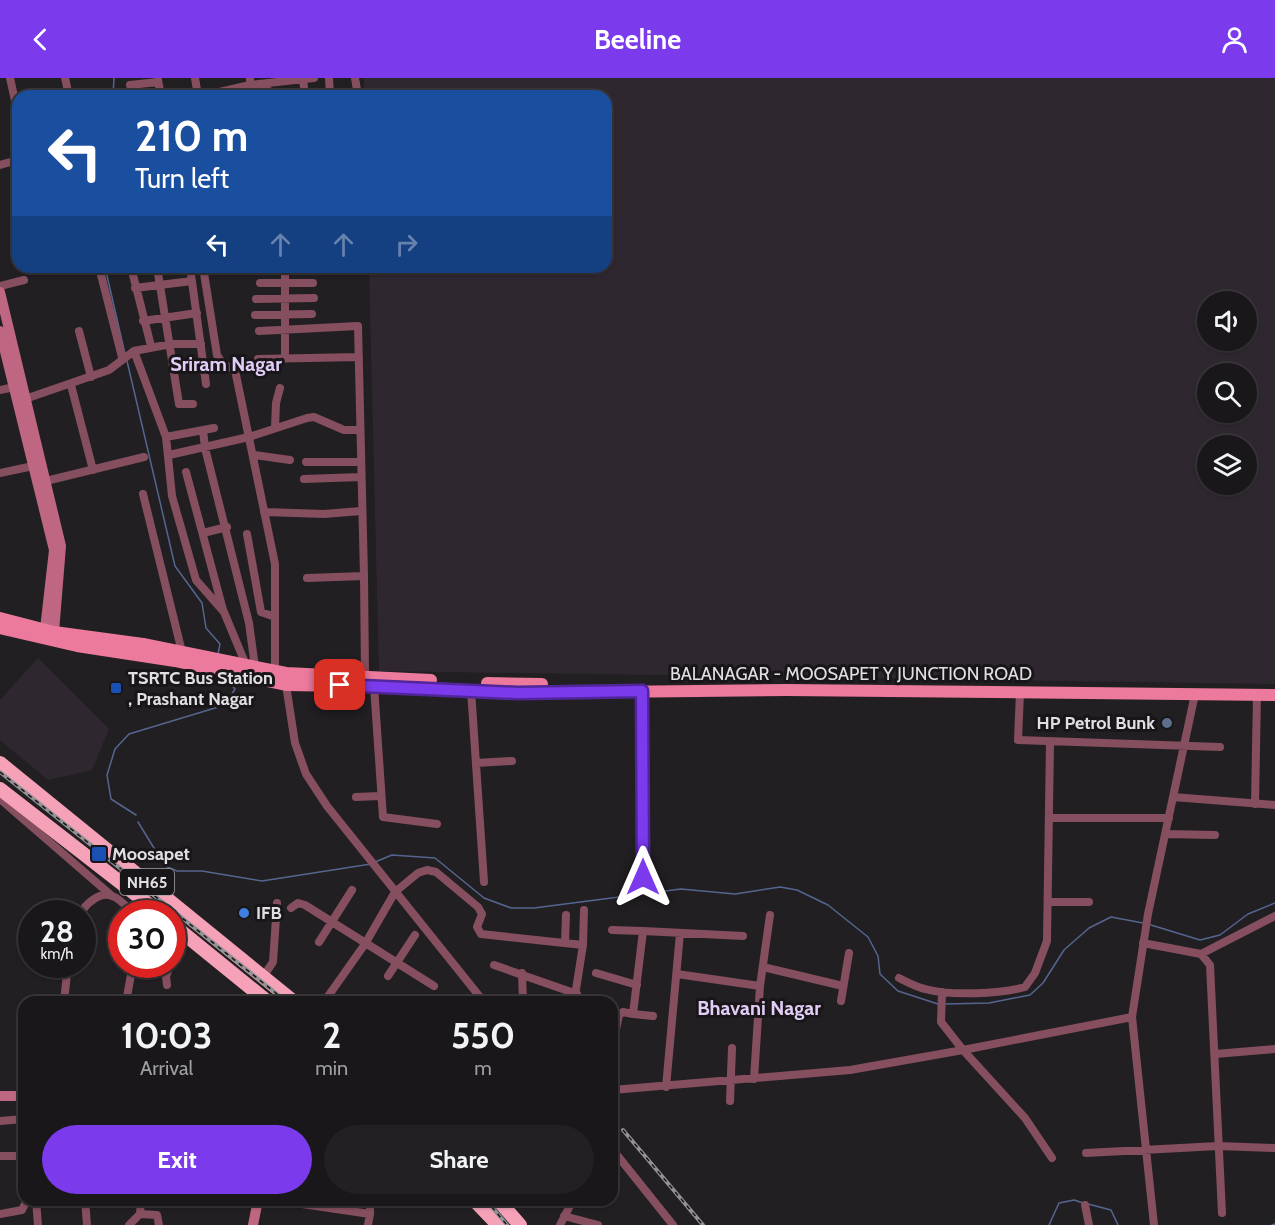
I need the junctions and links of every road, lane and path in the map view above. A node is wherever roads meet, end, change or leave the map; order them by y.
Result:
1 (314, 78) edge
2 (298, 79) edge
3 (158, 80) edge
4 (250, 82) edge
5 (267, 83) junction
6 (130, 85) dead end
7 (221, 90) edge
8 (268, 90) edge
9 (101, 273) edge
10 (132, 273) edge
11 (158, 273) edge
12 (191, 273) edge
13 (204, 273) edge
14 (285, 273) edge
15 (24, 280) dead end
16 (192, 281) junction
17 (260, 283) dead end
18 (285, 283) junction
19 (313, 283) dead end
20 (160, 285) junction
21 (0, 286) edge
22 (135, 288) junction
23 (0, 291) edge
24 (285, 298) junction
25 (314, 298) dead end
26 (256, 299) dead end
27 (197, 313) junction
28 (285, 314) junction
29 (312, 314) dead end
30 (255, 315) dead end
31 (165, 318) junction
32 (143, 321) junction
33 (285, 329) junction
34 (259, 330) dead end
35 (0, 331) edge
36 (79, 331) dead end
37 (5, 344) edge
38 (171, 344) junction
39 (201, 344) junction
40 (151, 346) junction
41 (134, 351) junction
42 (123, 357) junction
43 (359, 357) junction
44 (285, 358) junction
45 (258, 359) dead end
46 (91, 377) junction
47 (206, 384) dead end
48 (71, 385) junction
49 (14, 387) junction
50 (280, 388) dead end
51 (0, 390) edge
52 (26, 399) junction
53 (193, 404) dead end
54 (214, 428) dead end
55 (275, 428) junction
56 (203, 430) junction
57 (360, 430) junction
58 (166, 437) junction
59 (249, 437) junction
60 (205, 448) junction
61 (169, 455) junction
62 (254, 455) junction
63 (144, 457) dead end
64 (290, 460) dead end
65 (306, 462) dead end
66 (360, 462) junction
67 (33, 466) junction
68 (93, 470) junction
69 (186, 472) dead end
70 (0, 473) edge
71 (361, 477) junction
72 (304, 479) dead end
73 (46, 481) junction
74 (143, 494) dead end
75 (362, 511) junction
76 (264, 512) junction
77 (226, 527) junction
78 (203, 533) junction
79 (247, 534) dead end
80 (364, 576) junction
81 (307, 578) dead end
82 (224, 612) junction
83 (275, 617) junction
84 (0, 618) edge
85 (0, 628) edge
86 (50, 630) junction
87 (182, 652) junction
88 (207, 662) junction
89 (245, 668) junction
90 (275, 671) junction
91 (365, 675) junction
92 (322, 680) junction
93 (286, 685) junction
94 (374, 686) junction
95 (471, 690) junction
96 (1275, 690) edge
97 (642, 691) junction
98 (1020, 692) junction
99 (1194, 694) junction
100 (1257, 694) junction
101 (1275, 695) edge
102 (1050, 742) junction
103 (1185, 744) junction
104 (1220, 747) dead end
105 (512, 760) dead end
106 (0, 763) edge
107 (476, 763) junction
108 (0, 789) edge
109 (380, 796) junction
110 (357, 797) dead end
111 (1173, 797) junction
112 (0, 800) edge
113 (1255, 804) junction
114 (1275, 805) edge
115 (1050, 818) junction
116 (1169, 818) junction
117 (437, 824) dead end
118 (42, 827) junction
119 (1165, 834) junction
120 (1215, 835) dead end
121 (643, 877) dead end
122 (484, 882) dead end
123 (352, 890) dead end
124 (395, 892) junction
125 (112, 896) junction
126 (93, 900) edge
127 (117, 900) edge
128 (145, 900) edge
129 (1049, 902) junction
130 (1089, 902) dead end
131 (278, 903) dead end
132 (291, 908) dead end
133 (584, 910) dead end
134 (566, 915) dead end
135 (770, 915) dead end
136 (1275, 916) edge
137 (331, 924) junction
138 (612, 930) dead end
139 (643, 931) junction
140 (680, 933) junction
141 (415, 935) dead end
142 (743, 936) dead end
143 (187, 937) edge
144 (319, 942) dead end
145 (565, 943) junction
146 (1143, 943) junction
147 (365, 944) junction
148 (583, 945) junction
149 (849, 953) dead end
150 (1201, 954) junction
151 (396, 963) junction
152 (494, 966) dead end
153 (763, 967) junction
154 (522, 973) junction
155 (596, 973) dead end
156 (677, 974) junction
157 (261, 976) junction
158 (388, 976) dead end
159 (67, 978) edge
160 (130, 978) edge
161 (166, 978) edge
162 (899, 978) dead end
163 (244, 983) junction
164 (167, 985) dead end
165 (637, 985) junction
166 (434, 986) dead end
167 (760, 986) junction
168 (843, 986) junction
169 (65, 996) edge
170 (127, 996) edge
171 (260, 996) edge
172 (262, 996) edge
173 (286, 996) edge
174 (328, 996) edge
175 (479, 996) edge
176 (523, 996) edge
177 (571, 996) edge
178 (575, 996) edge
179 (941, 996) junction
180 (841, 1001) dead end
181 (633, 1014) junction
182 (653, 1016) dead end
183 (1132, 1017) junction
184 (618, 1020) edge
185 (732, 1048) dead end
186 (1275, 1049) edge
187 (963, 1050) junction
188 (1215, 1054) junction
189 (754, 1080) junction
190 (730, 1082) junction
191 (666, 1087) junction
192 (618, 1090) edge
193 (0, 1096) edge
194 (18, 1096) edge
195 (730, 1101) dead end
196 (0, 1121) edge
197 (18, 1122) edge
198 (1218, 1146) junction
199 (1275, 1148) edge
200 (1147, 1149) junction
201 (1086, 1153) dead end
202 (0, 1156) edge
203 (18, 1156) edge
204 (618, 1156) edge
205 (1052, 1158) dead end
206 (1084, 1205) dead end
207 (24, 1206) edge
208 (36, 1206) edge
209 (85, 1206) edge
210 (141, 1206) edge
211 (251, 1206) edge
212 (257, 1206) edge
213 (326, 1206) edge
214 (370, 1206) edge
215 (480, 1206) edge
216 (503, 1206) edge
217 (570, 1206) edge
218 (1222, 1213) dead end
219 (0, 1214) edge
220 (140, 1214) junction
221 (370, 1214) junction
222 (564, 1216) junction
223 (38, 1225) edge
224 (87, 1225) edge
225 (129, 1225) edge
226 (159, 1225) edge
227 (247, 1225) edge
228 (253, 1225) edge
229 (368, 1225) edge
230 (498, 1225) edge
231 (520, 1225) edge
232 (560, 1225) edge
233 (598, 1225) edge
234 (673, 1225) edge
235 (1089, 1225) edge
236 (1154, 1225) edge

1 - 2 street
2 - 5 street
3 - 6 street
4 - 5 street
4 - 7 street
5 - 8 street
9 - 42 street
10 - 22 street
11 - 20 street
12 - 16 street
13 - 59 street
14 - 18 street
15 - 21 street
16 - 20 street
16 - 27 street
17 - 18 street
18 - 19 street
18 - 24 street
20 - 22 street
20 - 31 street
22 - 32 street
23 - 37 street
24 - 25 street
24 - 26 street
24 - 28 street
27 - 31 street
27 - 39 street
28 - 29 street
28 - 30 street
28 - 33 street
31 - 32 street
31 - 38 street
32 - 40 street
33 - 34 street
33 - 43 street
33 - 44 street
35 - 37 street
36 - 46 street
37 - 49 street
37 - 52 street
38 - 39 street
38 - 40 street
38 - 53 street
39 - 47 street
40 - 41 street
41 - 42 street
41 - 58 street
42 - 46 street
43 - 44 street
43 - 57 street
44 - 45 street
46 - 48 street
48 - 52 street
48 - 68 street
49 - 51 street
49 - 67 street
50 - 55 street
52 - 73 street
54 - 56 street
55 - 57 street
55 - 59 street
56 - 58 street
56 - 60 street
57 - 66 street
58 - 61 street
59 - 60 street
59 - 62 street
60 - 61 street
60 - 77 street
61 - 82 street
62 - 64 street
62 - 76 street
63 - 68 street
65 - 66 street
66 - 71 street
67 - 70 street
67 - 86 street
68 - 73 street
69 - 78 street
71 - 72 street
71 - 75 street
73 - 86 street
74 - 87 street
75 - 76 street
75 - 80 street
76 - 83 street
77 - 78 street
77 - 89 street
78 - 82 street
79 - 83 street
80 - 81 street
80 - 91 street
82 - 89 street
83 - 90 street
84 - 86 main road
85 - 88 main road
86 - 87 main road
87 - 88 main road
88 - 89 main road
89 - 90 main road
89 - 93 main road, BALANAGAR - MOOSAPET Y JUNCTION ROAD
90 - 92 main road
91 - 92 main road
91 - 96 main road
92 - 93 main road, BALANAGAR - MOOSAPET Y JUNCTION ROAD
92 - 94 main road, BALANAGAR - MOOSAPET Y JUNCTION ROAD
93 - 124 street
94 - 95 main road, BALANAGAR - MOOSAPET Y JUNCTION ROAD
94 - 109 street
95 - 97 main road, BALANAGAR - MOOSAPET Y JUNCTION ROAD
95 - 107 street
97 - 98 main road, BALANAGAR - MOOSAPET Y JUNCTION ROAD
97 - 121 street
98 - 99 main road, BALANAGAR - MOOSAPET Y JUNCTION ROAD
98 - 102 street
99 - 100 main road, BALANAGAR - MOOSAPET Y JUNCTION ROAD
99 - 103 street
100 - 101 main road, BALANAGAR - MOOSAPET Y JUNCTION ROAD
100 - 113 street
102 - 103 street
102 - 115 street
103 - 104 street
103 - 111 street
105 - 107 street
106 - 157 highway, NH65
107 - 122 street
108 - 118 highway, NH65
109 - 110 street
109 - 117 street
111 - 113 street
111 - 116 street
112 - 118 street
113 - 114 street
115 - 116 street
115 - 129 street
116 - 119 street
118 - 125 street
118 - 128 highway, NH65
119 - 120 street
119 - 146 street
123 - 137 street
124 - 145 street
124 - 147 street
124 - 175 street
125 - 126 street
125 - 127 street
129 - 130 street
129 - 179 street
131 - 157 street
132 - 137 street
133 - 148 street
134 - 145 street
135 - 153 street
136 - 150 street
137 - 144 street
137 - 147 street
138 - 139 street
139 - 140 street
139 - 165 street
140 - 142 street
140 - 156 street
141 - 151 street
143 - 163 highway
145 - 148 street
146 - 150 street
146 - 183 street
147 - 151 street
147 - 174 street
148 - 178 street
149 - 168 street
150 - 188 street
151 - 158 street
151 - 166 street
152 - 154 street
153 - 167 street
153 - 168 street
154 - 176 street
154 - 177 street
155 - 165 street
156 - 167 street
156 - 191 street
157 - 163 highway
157 - 172 highway
157 - 173 highway, NH65
159 - 169 street
160 - 170 street
161 - 164 street
162 - 179 street
163 - 171 highway
165 - 181 street
167 - 189 street
168 - 180 street
179 - 187 street
181 - 182 street
181 - 184 street
183 - 187 street
183 - 200 street
185 - 190 street
186 - 188 street
187 - 189 street
187 - 205 street
188 - 198 street
189 - 190 street
190 - 191 street
190 - 195 street
191 - 192 street
193 - 194 street
196 - 197 street
198 - 199 street
198 - 200 street
198 - 218 street
200 - 201 street
200 - 236 street
202 - 203 street
204 - 234 street
206 - 235 street
207 - 219 street
208 - 223 street
209 - 224 street
210 - 220 street
211 - 227 street
212 - 228 street
213 - 221 street
214 - 221 street
215 - 230 highway
216 - 231 highway
217 - 222 street
220 - 225 street
220 - 226 street
221 - 229 street
222 - 232 street
222 - 233 street

